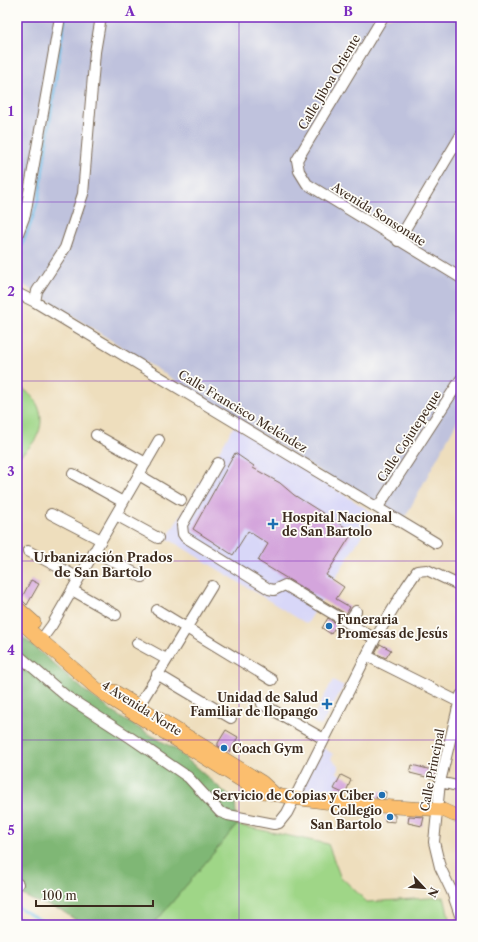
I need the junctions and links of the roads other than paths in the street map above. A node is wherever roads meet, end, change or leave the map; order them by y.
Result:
1 (60, 17) edge
2 (101, 17) edge
3 (383, 17) edge
4 (461, 135) edge
5 (298, 160) joint
6 (17, 236) edge
7 (398, 241) junction
8 (461, 278) edge
9 (17, 293) edge
10 (35, 302) junction
11 (460, 382) edge
12 (96, 435) dead end
13 (159, 440) dead end
14 (146, 463) junction
15 (218, 463) dead end
16 (73, 474) dead end
17 (139, 475) junction
18 (181, 500) dead end
19 (123, 502) junction
20 (378, 507) junction
21 (51, 514) dead end
22 (116, 515) junction
23 (158, 538) dead end
24 (101, 540) junction
25 (436, 543) dead end
26 (28, 551) dead end
27 (94, 551) junction
28 (142, 577) dead end
29 (79, 578) junction
30 (212, 586) dead end
31 (461, 586) edge
32 (72, 590) junction
33 (17, 607) edge
34 (157, 610) dead end
35 (356, 611) dead end
36 (116, 615) dead end
37 (17, 619) edge
38 (348, 623) junction
39 (186, 627) junction
40 (44, 636) junction
41 (375, 639) junction
42 (137, 643) dead end
43 (17, 654) edge
44 (367, 656) junction
45 (166, 659) junction
46 (157, 674) junction
47 (272, 680) dead end
48 (460, 699) edge
49 (262, 704) dead end
50 (136, 711) junction
51 (231, 718) dead end
52 (324, 739) junction
53 (440, 782) junction
54 (461, 787) edge
55 (293, 798) junction
56 (461, 807) edge
57 (440, 810) junction
58 (461, 816) edge
59 (461, 918) edge

1 - 6 street
2 - 10 street
3 - 5 street, Calle Jiboa Oriente
4 - 7 street
5 - 7 street, Avenida Sonsonate
7 - 8 street, Avenida Sonsonate
9 - 10 street, Calle Francisco Meléndez
10 - 20 street, Calle Francisco Meléndez
11 - 20 street, Calle Cojutepeque
12 - 14 street
13 - 14 street
14 - 17 street
15 - 38 street
16 - 19 street
17 - 18 street
17 - 19 street
19 - 22 street
20 - 25 street, Calle Francisco Meléndez
21 - 24 street
22 - 23 street
22 - 24 street
24 - 27 street
26 - 29 street
27 - 28 street
27 - 29 street
29 - 32 street
30 - 39 street
31 - 41 street
32 - 36 street
32 - 40 street
33 - 40 main road, 4 Avenida Norte
34 - 39 street
35 - 38 street
37 - 40 main road, 4 Avenida Norte
38 - 41 street
39 - 45 street
39 - 47 street
40 - 50 main road, 4 Avenida Norte
41 - 44 street
42 - 45 street
43 - 55 street
44 - 48 street
44 - 52 street
45 - 46 street
46 - 50 street
46 - 51 street
48 - 53 street, Calle Principal
49 - 52 street
50 - 55 main road, 4 Avenida Norte
52 - 55 street
53 - 54 street
53 - 57 street, Calle Principal
55 - 57 main road, 4 Avenida Norte
56 - 57 main road
57 - 58 main road
57 - 59 street, Calle Principal

